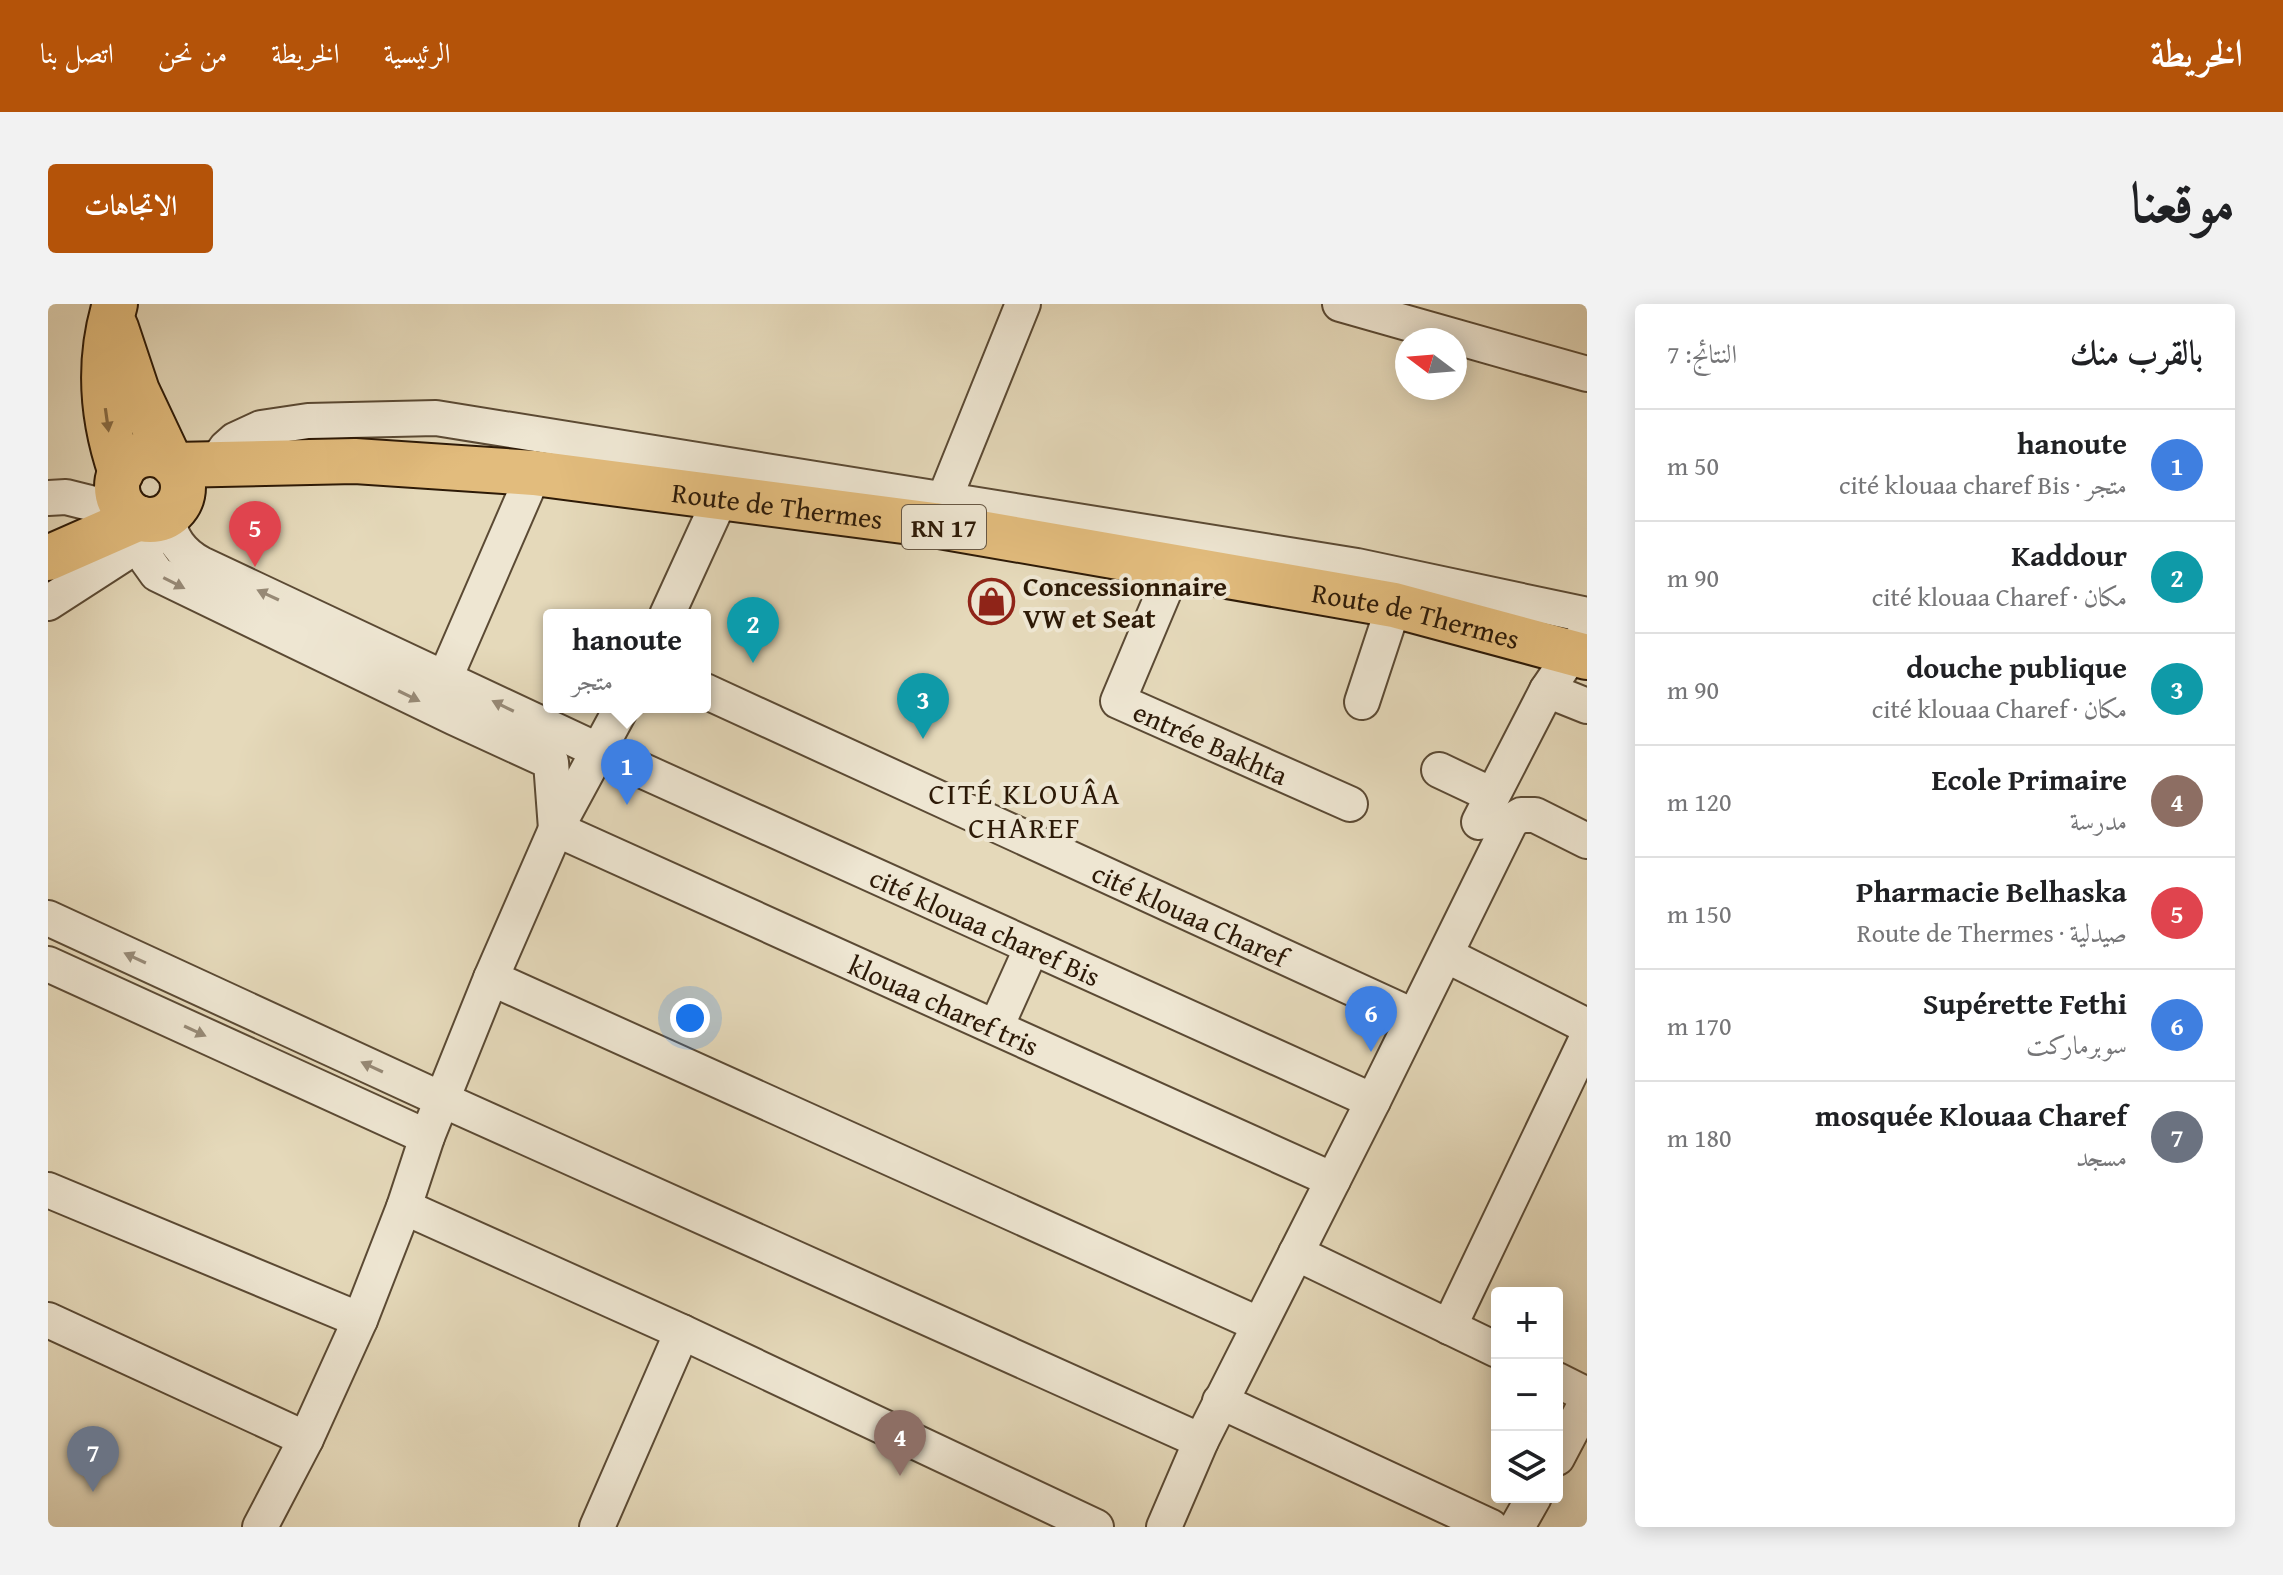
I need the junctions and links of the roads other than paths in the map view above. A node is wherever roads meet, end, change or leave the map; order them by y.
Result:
1 (1023, 304) edge
2 (1340, 304) edge
3 (108, 308) edge
4 (1587, 374) edge
5 (292, 463) junction
6 (186, 464) junction
7 (534, 473) junction
8 (721, 497) junction
9 (48, 498) edge
10 (138, 508) junction
11 (939, 512) junction
12 (48, 544) edge
13 (48, 558) edge
14 (1174, 568) junction
15 (48, 603) edge
16 (1394, 605) junction
17 (670, 609) edge
18 (1584, 639) edge
19 (445, 678) junction
20 (1547, 690) junction
21 (711, 694) edge
22 (1362, 702) dead end
23 (1587, 706) edge
24 (619, 713) edge
25 (599, 751) junction
26 (1439, 770) dead end
27 (1350, 804) dead end
28 (556, 829) junction
29 (1587, 841) edge
30 (48, 918) edge
31 (1032, 947) junction
32 (1446, 955) junction
33 (48, 964) edge
34 (491, 978) junction
35 (1413, 1016) junction
36 (1587, 1026) edge
37 (996, 1027) junction
38 (1587, 1038) edge
39 (443, 1100) junction
40 (1373, 1101) junction
41 (427, 1137) junction
42 (1333, 1180) junction
43 (48, 1190) edge
44 (404, 1207) junction
45 (1296, 1253) junction
46 (48, 1320) edge
47 (360, 1320) junction
48 (1258, 1324) junction
49 (1449, 1327) junction
50 (682, 1332) junction
51 (1491, 1347) edge
52 (1563, 1384) edge
53 (1587, 1398) edge
54 (1220, 1401) junction
55 (306, 1439) junction
56 (1201, 1441) junction
57 (1572, 1445) edge
58 (1531, 1503) edge
59 (260, 1527) edge
60 (283, 1527) edge
61 (597, 1527) edge
62 (1096, 1527) edge
63 (1164, 1527) edge
64 (1491, 1527) edge
65 (1517, 1527) edge

1 - 11 street
2 - 4 street
3 - 6 main road
3 -> 10 main road
5 - 6 main road, Route de Thermes / RN 17
5 - 7 main road, Route de Thermes / RN 17
5 - 10 main road, Route de Thermes / RN 17
6 - 10 main road
6 - 11 street
7 - 8 main road, Route de Thermes / RN 17
7 - 19 street
8 - 11 main road, Route de Thermes / RN 17
8 - 17 street
9 - 10 street
10 - 12 main road, RN 17
10 - 13 main road, RN 17
10 - 15 street
19 -> 10 street, cité klouaa charef Bis
10 -> 28 street
11 - 14 main road, Route de Thermes / RN 17
11 - 18 street
14 - 16 main road, Route de Thermes / RN 17
14 - 27 street, entrée Bakhta
16 - 18 main road, Route de Thermes / RN 17
16 - 22 street
18 - 20 street
25 -> 19 street, cité klouaa charef Bis
20 - 23 street
20 - 26 street
21 - 35 street, cité klouaa Charef
24 - 25 street
25 - 28 street
25 - 31 street, cité klouaa charef Bis
28 - 34 street
28 - 37 street, klouaa charef tris
29 - 32 street
39 -> 30 street
31 - 37 street
31 - 40 street, cité klouaa charef Bis
32 - 35 street
32 - 36 street
33 -> 41 street
34 - 39 street
34 - 48 street
35 - 40 street
37 - 42 street, klouaa charef tris
38 - 49 street
39 - 41 street
39 - 56 street
40 - 42 street
41 - 44 street
42 - 45 street
43 - 47 street
44 - 47 street
44 - 50 street
45 - 48 street
45 - 49 street
46 - 55 street
47 - 55 street
48 - 54 street
49 - 51 street
50 - 61 street
50 - 62 street
52 - 53 street
53 - 57 street
54 - 56 street
54 - 64 street
55 - 59 street
55 - 60 street
56 - 63 street
58 - 65 street

